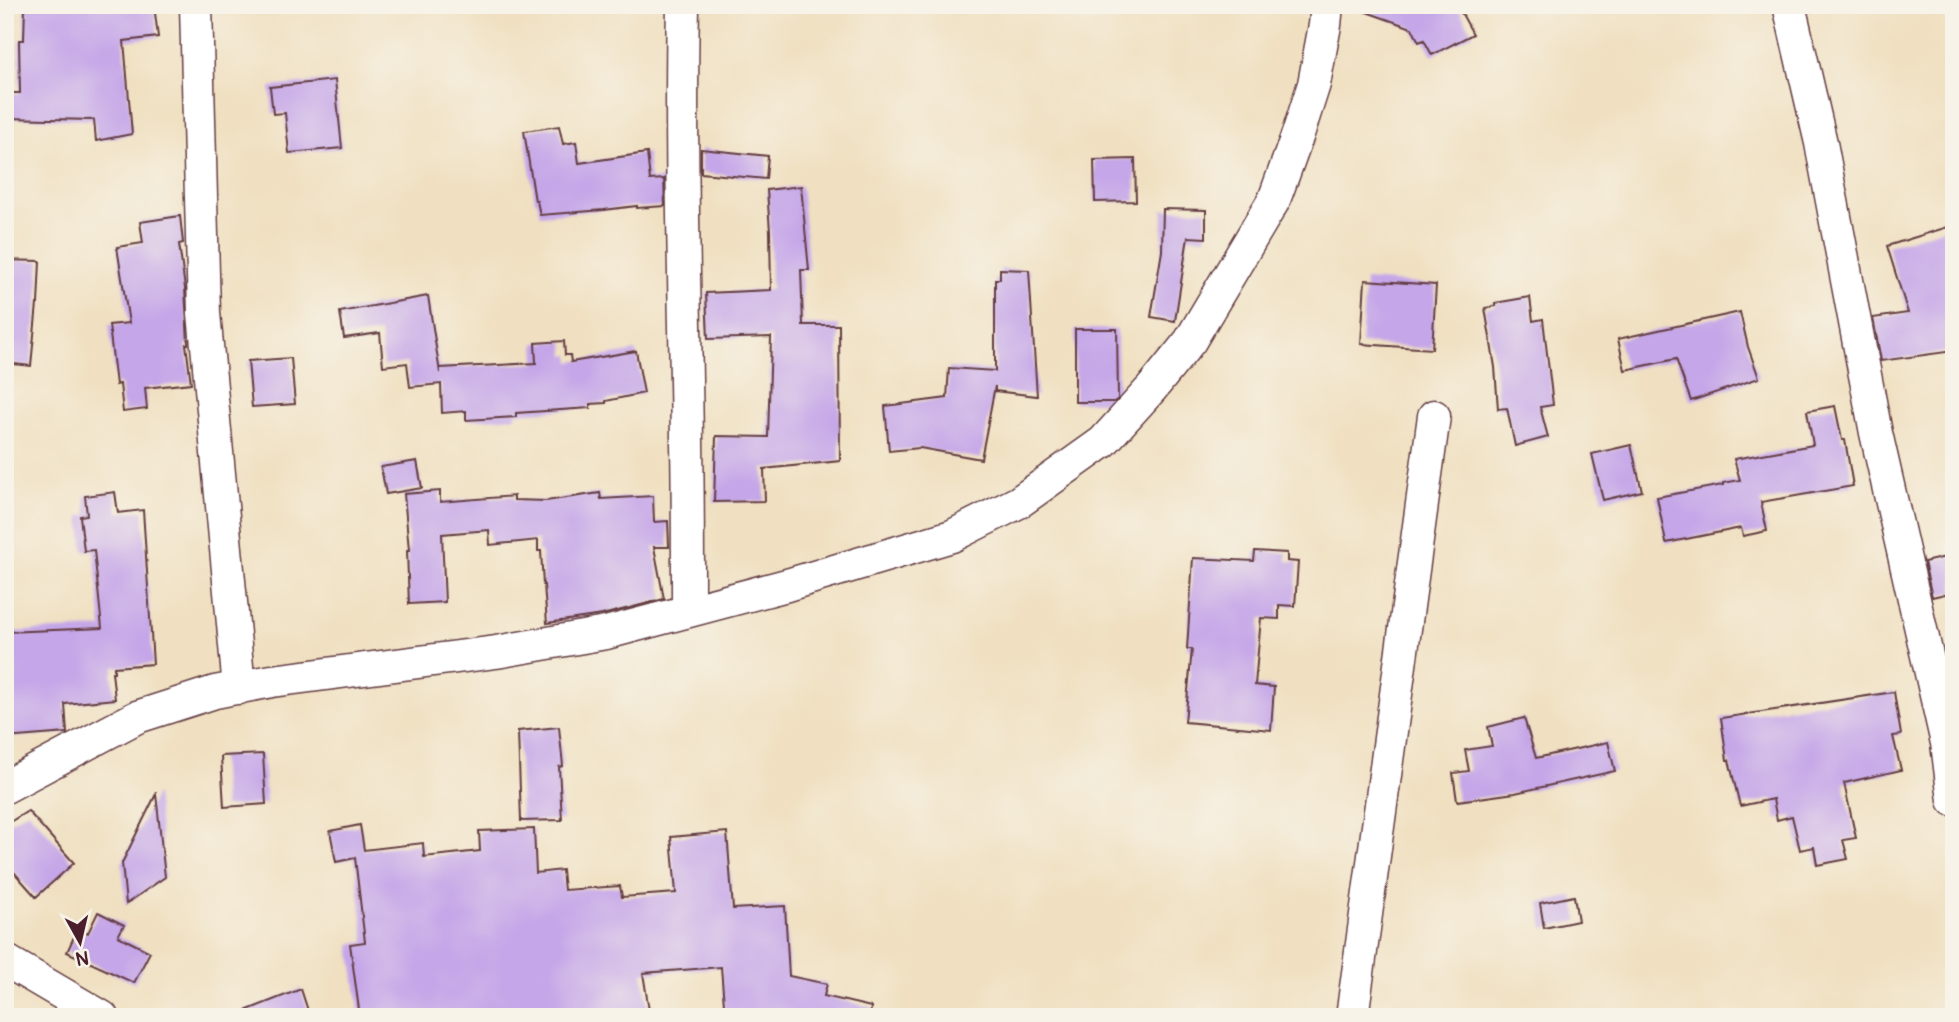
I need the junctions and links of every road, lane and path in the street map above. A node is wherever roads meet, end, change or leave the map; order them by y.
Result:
1 (196, 5) edge
2 (683, 5) edge
3 (1327, 5) edge
4 (1789, 5) edge
5 (1434, 416) dead end
6 (688, 611) junction
7 (239, 688) junction
8 (5, 787) edge
9 (1954, 800) edge
10 (5, 960) edge
11 (102, 1017) edge
12 (1352, 1017) edge

1 - 7 street
2 - 6 street
3 - 6 street
4 - 9 street
5 - 12 street
6 - 7 street
7 - 8 street
10 - 11 street

